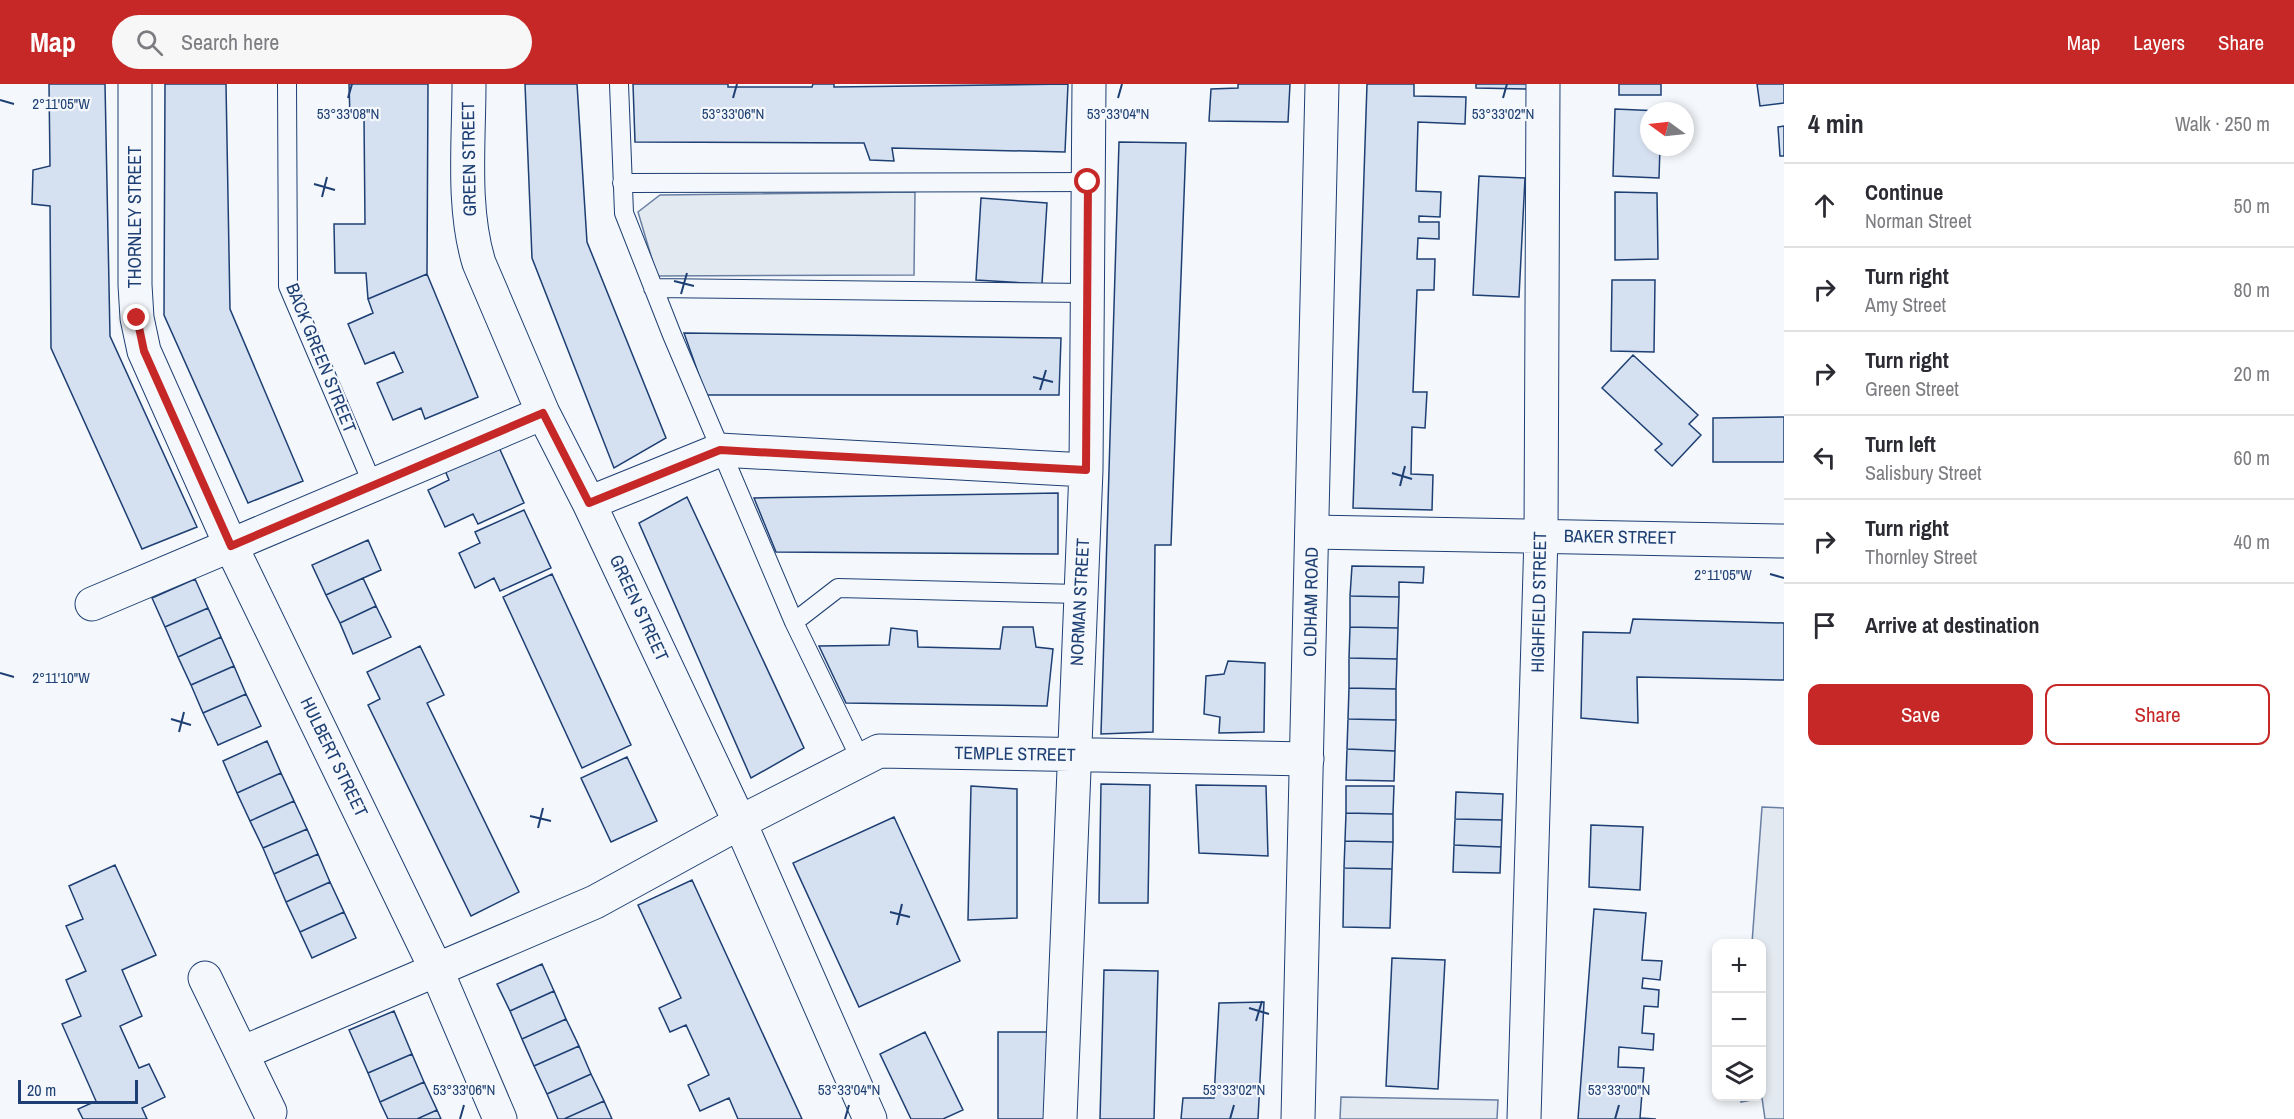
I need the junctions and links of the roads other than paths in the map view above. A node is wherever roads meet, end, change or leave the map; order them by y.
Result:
1 (135, 84) edge
2 (287, 84) edge
3 (469, 84) edge
4 (619, 84) edge
5 (1089, 84) edge
6 (1322, 84) edge
7 (1543, 84) edge
8 (1088, 182) junction
9 (622, 183) junction
10 (653, 288) junction
11 (1087, 293) junction
12 (543, 413) junction
13 (720, 450) junction
14 (1086, 470) junction
15 (373, 485) junction
16 (589, 503) junction
17 (1312, 532) junction
18 (1541, 536) junction
19 (1784, 541) edge
20 (231, 546) junction
21 (1080, 594) junction
22 (92, 604) dead end
23 (794, 622) junction
24 (1073, 755) junction
25 (1307, 759) junction
26 (861, 760) junction
27 (740, 823) junction
28 (436, 969) junction
29 (205, 978) dead end
30 (242, 1053) junction
31 (270, 1112) dead end
32 (500, 1119) edge
33 (870, 1119) edge
34 (1060, 1119) edge
35 (1298, 1119) edge
36 (1524, 1119) edge

1 - 20 street, THORNLEY STREET
2 - 15 lane, BACK GREEN STREET
3 - 12 street, GREEN STREET
4 - 9 lane
5 - 8 street, NORMAN STREET
6 - 17 street, OLDHAM ROAD
7 - 18 street, HIGHFIELD STREET
8 - 9 lane
8 - 11 street, NORMAN STREET
9 - 10 lane
10 - 11 lane
10 - 13 lane
11 - 14 street, NORMAN STREET
12 - 15 street
12 - 16 street, GREEN STREET
13 - 14 street
13 - 16 street
13 - 23 lane
14 - 21 street, NORMAN STREET
15 - 20 street
16 - 27 street, GREEN STREET
17 - 18 street, BAKER STREET
17 - 25 street, OLDHAM ROAD
18 - 19 street, BAKER STREET
18 - 36 street, HIGHFIELD STREET
20 - 22 street
20 - 28 street, HULBERT STREET
21 - 23 lane
21 - 24 street, NORMAN STREET
23 - 26 lane
24 - 25 street, TEMPLE STREET
24 - 26 street, TEMPLE STREET
24 - 34 street, NORMAN STREET
25 - 35 street, OLDHAM ROAD
26 - 27 street, TEMPLE STREET
27 - 28 street
27 - 33 street, GREEN STREET
28 - 30 street
28 - 32 street, HULBERT STREET
29 - 30 street
30 - 31 street

